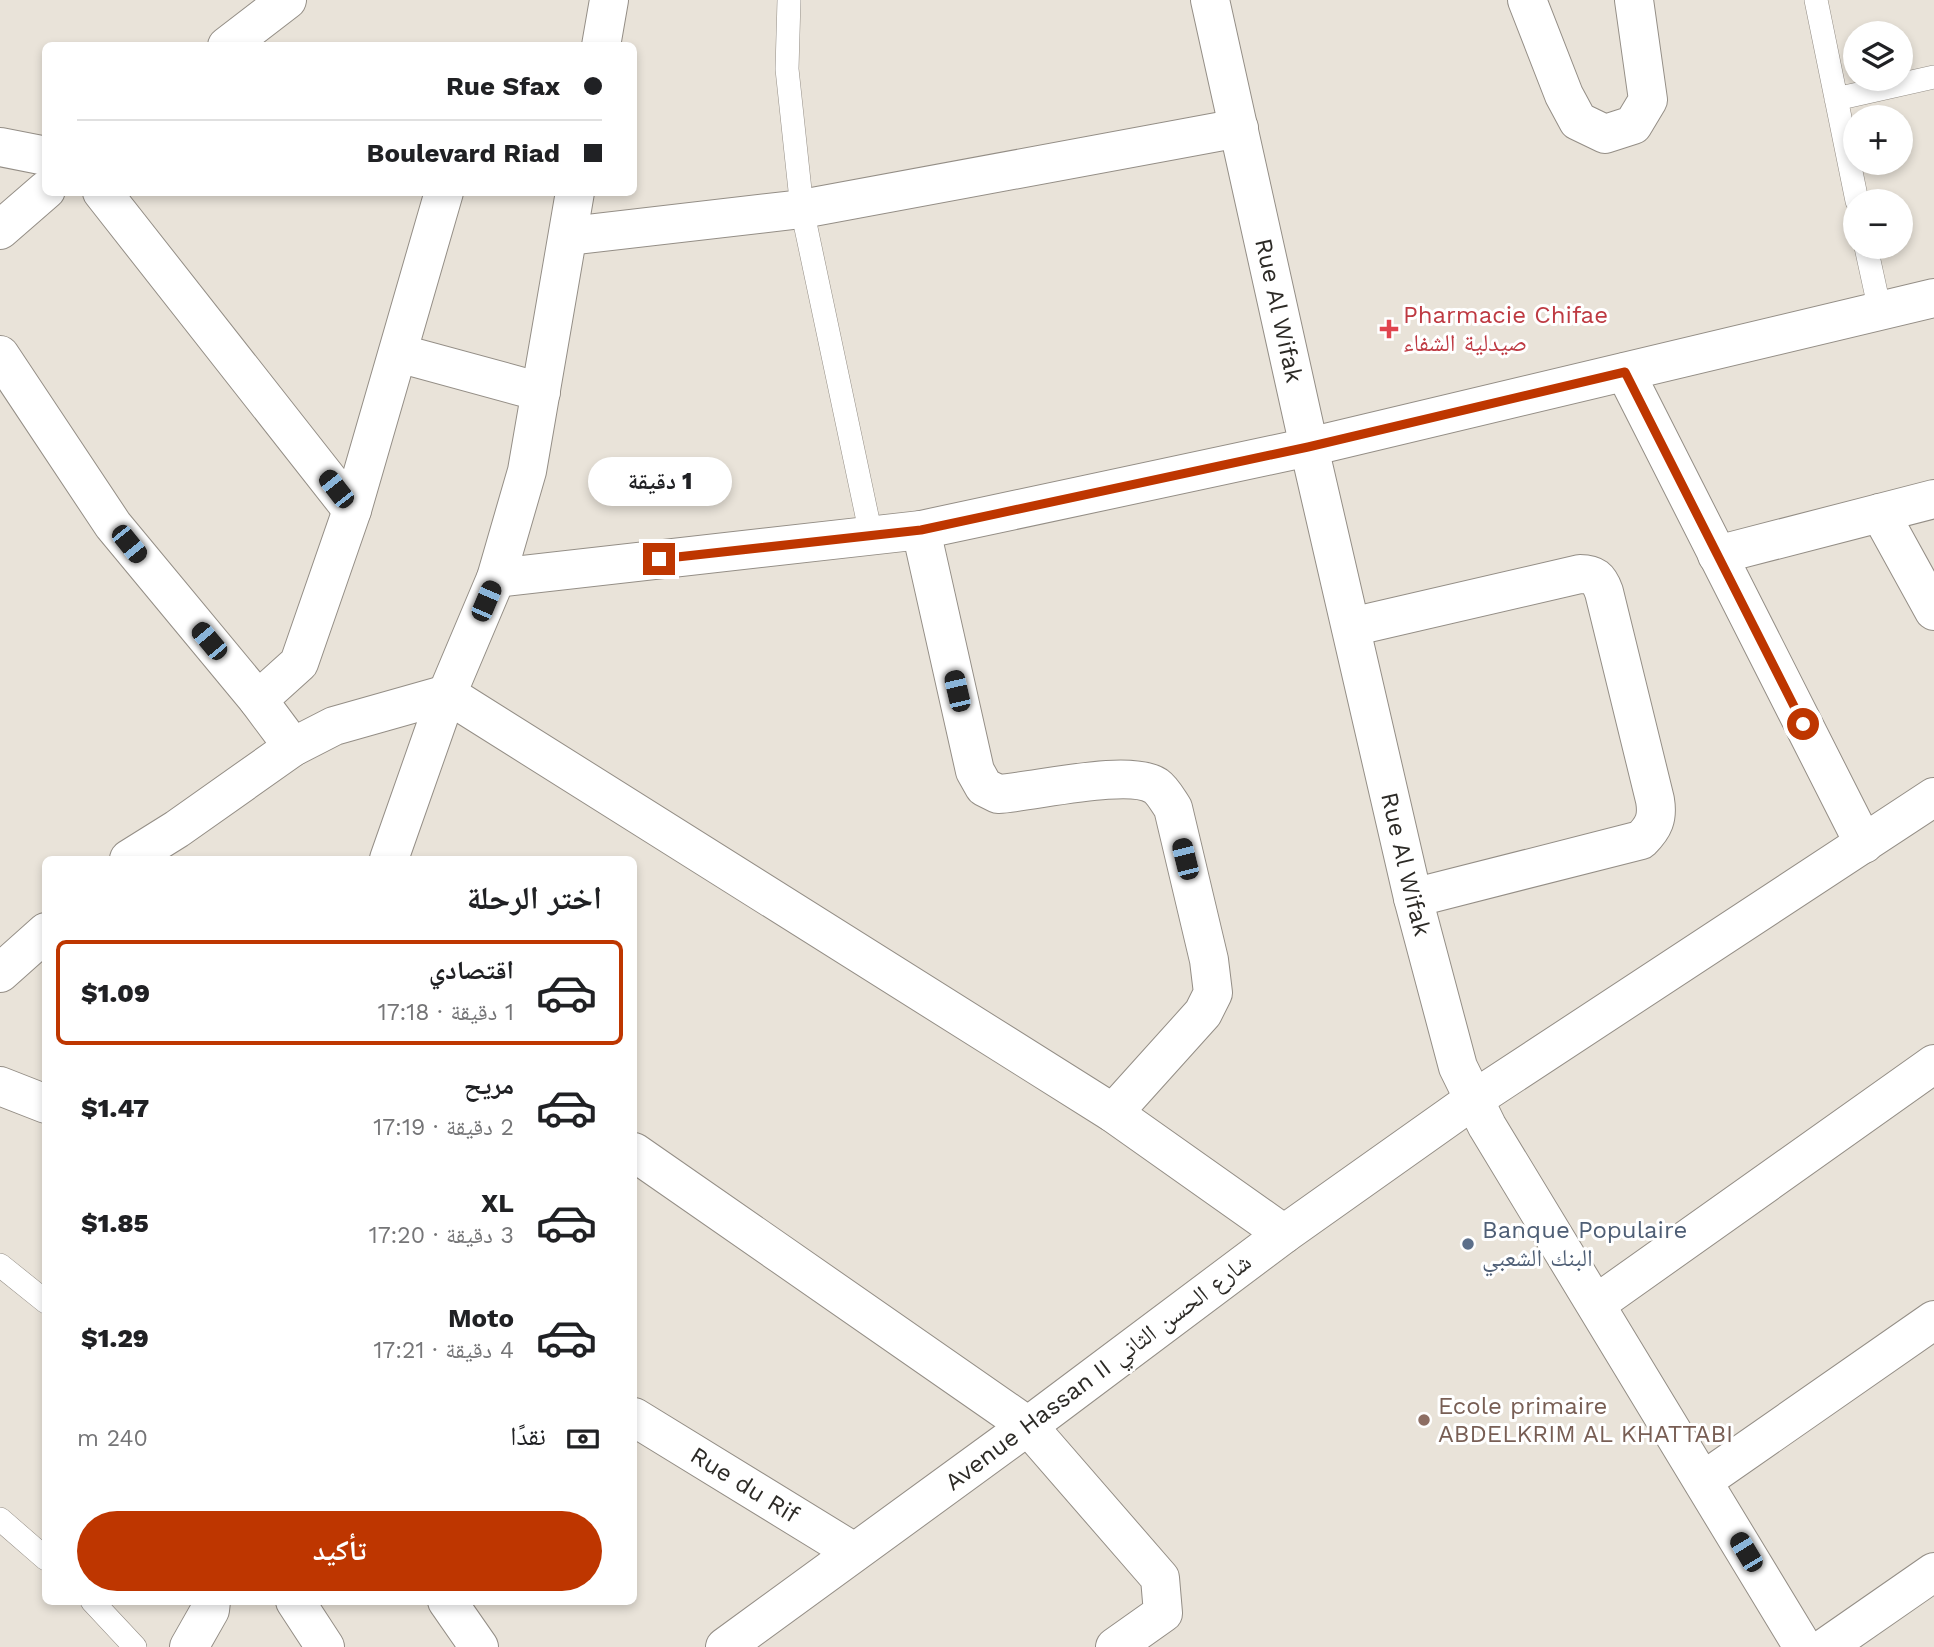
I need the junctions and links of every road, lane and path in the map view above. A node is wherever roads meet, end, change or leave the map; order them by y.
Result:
1 (287, 0) edge
2 (789, 0) edge
3 (1210, 0) edge
4 (1527, 0) edge
5 (1634, 0) edge
6 (1816, 0) edge
7 (606, 1) edge
8 (235, 42) edge
9 (601, 42) edge
10 (1934, 77) edge
11 (1836, 99) junction
12 (1239, 128) junction
13 (0, 147) edge
14 (42, 155) edge
15 (1855, 189) edge
16 (42, 193) edge
17 (105, 196) edge
18 (443, 196) edge
19 (574, 196) edge
20 (802, 209) junction
21 (0, 230) edge
22 (569, 236) junction
23 (1869, 259) edge
24 (1934, 298) edge
25 (1880, 311) junction
26 (398, 353) junction
27 (0, 355) edge
28 (1625, 372) junction
29 (541, 392) junction
30 (1308, 447) junction
31 (1934, 499) edge
32 (352, 510) junction
33 (1880, 513) junction
34 (921, 530) junction
35 (872, 535) junction
36 (1717, 555) junction
37 (496, 578) junction
38 (1934, 611) edge
39 (1351, 627) junction
40 (447, 694) junction
41 (258, 700) junction
42 (292, 747) junction
43 (1934, 797) edge
44 (1864, 844) junction
45 (140, 856) edge
46 (390, 856) edge
47 (1413, 898) junction
48 (42, 935) edge
49 (4, 959) edge
50 (1934, 1064) edge
51 (0, 1086) edge
52 (1473, 1100) junction
53 (42, 1102) edge
54 (1113, 1113) junction
55 (637, 1154) edge
56 (1284, 1234) junction
57 (0, 1265) edge
58 (42, 1299) edge
59 (1596, 1304) junction
60 (1934, 1320) edge
61 (637, 1419) edge
62 (1028, 1426) junction
63 (1703, 1481) junction
64 (0, 1519) edge
65 (854, 1552) junction
66 (42, 1556) edge
67 (1934, 1572) edge
68 (96, 1605) edge
69 (210, 1605) edge
70 (298, 1605) edge
71 (450, 1605) edge
72 (135, 1647) edge
73 (190, 1647) edge
74 (325, 1647) edge
75 (479, 1647) edge
76 (725, 1647) edge
77 (1115, 1647) edge
78 (1803, 1647) edge
79 (1826, 1647) edge

1 - 8 street
2 - 20 lane
3 - 12 street, Rue Al Wifak
4 - 5 street
6 - 11 lane
7 - 9 street
10 - 11 lane
11 - 15 lane
12 - 20 street
12 - 30 street, Rue Al Wifak
13 - 14 street
16 - 21 street
17 - 32 street
18 - 26 street
19 - 22 street
20 - 22 street
20 - 35 lane
22 - 29 street
23 - 25 lane
24 - 25 street
25 - 28 street
26 - 29 street
26 - 32 street
27 - 41 street
28 - 30 street
28 - 36 street
29 - 37 street
30 - 34 street
30 - 39 street, Rue Al Wifak
31 - 33 street
32 - 41 street
33 - 36 street
33 - 38 street
34 - 35 street
34 - 54 street
35 - 37 street
36 - 44 street
37 - 40 street
39 - 47 street, Rue Al Wifak
39 - 47 street
40 - 42 street
40 - 46 street
40 - 54 street
41 - 42 street
42 - 45 street
43 - 44 street, Avenue Hassan II شارع الحسن الثاني
44 - 52 street, Avenue Hassan II شارع الحسن الثاني
47 - 52 street, Rue Al Wifak
48 - 49 street
50 - 59 street
51 - 53 street
52 - 56 street, Avenue Hassan II شارع الحسن الثاني
52 - 59 street, Rue Al Wifak
54 - 56 street
55 - 62 street
56 - 62 street, Avenue Hassan II شارع الحسن الثاني
57 - 58 lane
59 - 63 street, Rue Al Wifak
60 - 63 street
61 - 65 street, Rue du Rif
62 - 65 street, Avenue Hassan II شارع الحسن الثاني
62 - 77 street
63 - 78 street, Rue Al Wifak
64 - 66 lane
65 - 76 street, Avenue Hassan II شارع الحسن الثاني
67 - 79 street
68 - 72 lane
69 - 73 street
70 - 74 street
71 - 75 street

